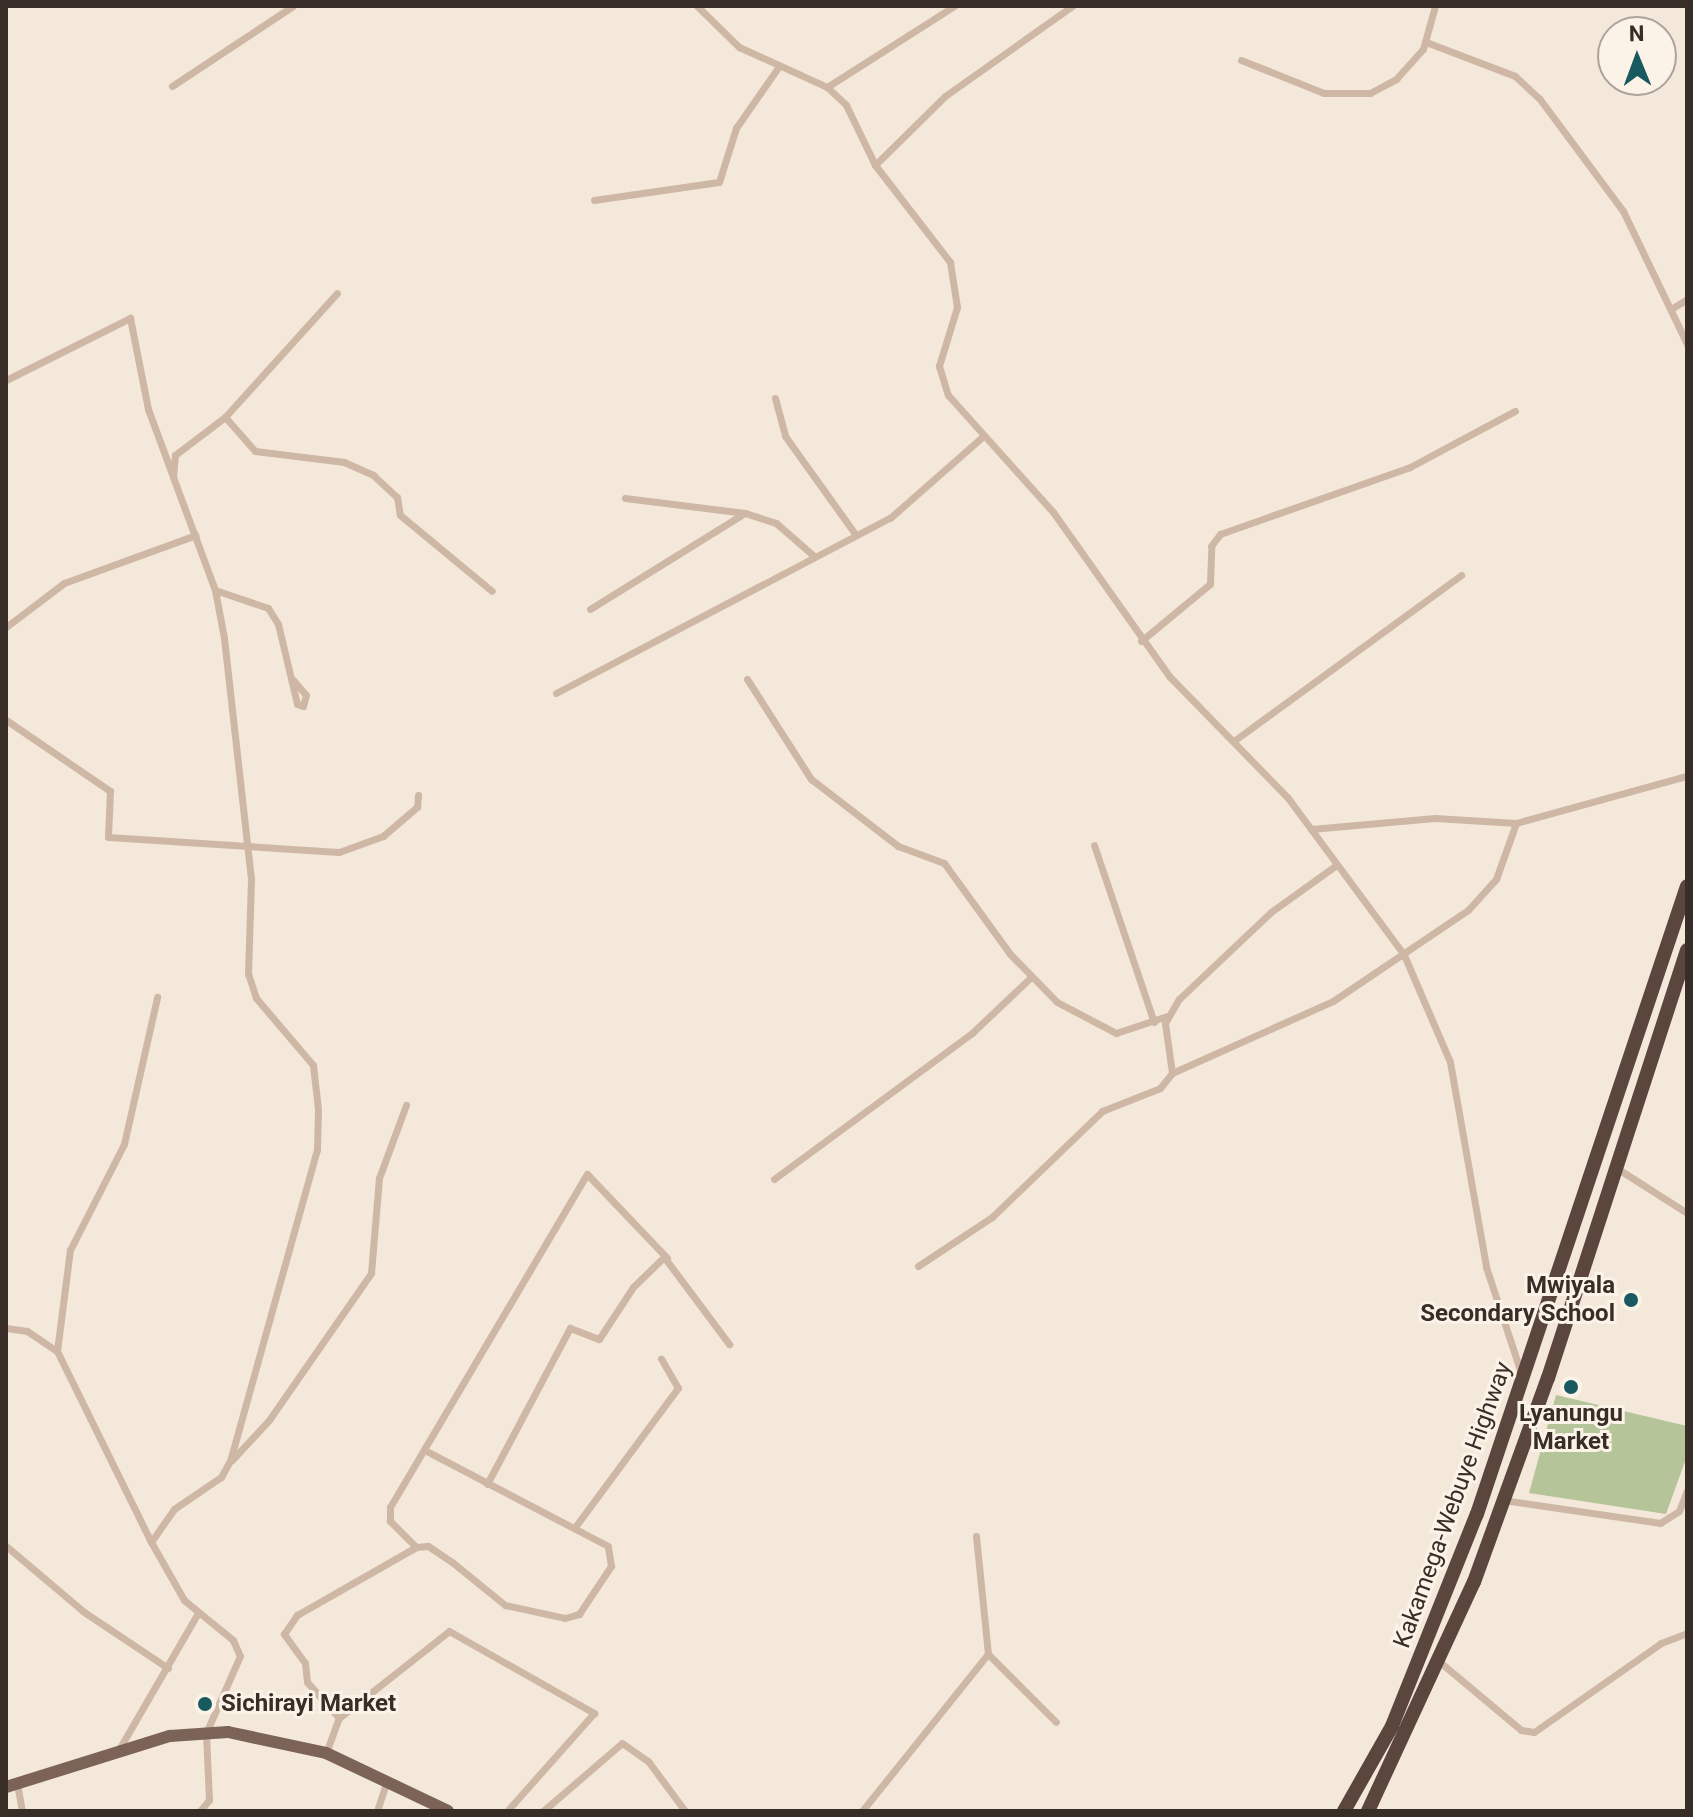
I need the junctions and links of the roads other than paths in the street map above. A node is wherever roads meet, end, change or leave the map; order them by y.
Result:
1 (293, 6) edge
2 (697, 6) edge
3 (954, 6) edge
4 (1072, 6) edge
5 (1435, 6) edge
6 (1426, 42) junction
7 (1241, 60) dead end
8 (777, 69) junction
9 (172, 86) dead end
10 (827, 87) junction
11 (875, 165) junction
12 (594, 200) dead end
13 (337, 293) dead end
14 (1687, 299) edge
15 (1671, 309) junction
16 (1687, 344) edge
17 (6, 380) edge
18 (775, 398) dead end
19 (1515, 411) dead end
20 (225, 417) junction
21 (981, 438) junction
22 (173, 477) junction
23 (625, 498) dead end
24 (745, 513) junction
25 (196, 535) junction
26 (856, 535) junction
27 (814, 556) junction
28 (1461, 575) dead end
29 (215, 590) junction
30 (492, 591) dead end
31 (590, 609) dead end
32 (6, 627) edge
33 (1141, 641) junction
34 (747, 679) dead end
35 (293, 680) dead end
36 (556, 693) dead end
37 (6, 720) edge
38 (1235, 740) junction
39 (1687, 776) edge
40 (418, 795) dead end
41 (1516, 823) junction
42 (1311, 829) junction
43 (247, 842) junction
44 (1094, 845) dead end
45 (1335, 866) junction
46 (1687, 886) edge
47 (1687, 950) edge
48 (1404, 955) junction
49 (1031, 977) junction
50 (157, 997) dead end
51 (1167, 1016) junction
52 (1154, 1022) junction
53 (1172, 1073) junction
54 (406, 1105) dead end
55 (1613, 1166) junction
56 (774, 1179) dead end
57 (1687, 1213) edge
58 (667, 1258) junction
59 (918, 1266) dead end
60 (6, 1328) edge
61 (729, 1344) dead end
62 (57, 1351) junction
63 (661, 1358) dead end
64 (1524, 1380) junction
65 (428, 1452) junction
66 (230, 1461) junction
67 (487, 1484) junction
68 (1687, 1490) edge
69 (1503, 1500) junction
70 (575, 1527) junction
71 (976, 1536) dead end
72 (151, 1542) junction
73 (6, 1546) edge
74 (416, 1547) junction
75 (198, 1613) junction
76 (1687, 1633) edge
77 (988, 1654) junction
78 (1441, 1663) junction
79 (168, 1668) junction
80 (339, 1718) junction
81 (1056, 1722) dead end
82 (206, 1733) junction
83 (118, 1751) junction
84 (326, 1753) junction
85 (387, 1780) junction
86 (12, 1785) edge
87 (22, 1811) edge
88 (200, 1811) edge
89 (377, 1811) edge
90 (448, 1811) edge
91 (507, 1811) edge
92 (543, 1811) edge
93 (685, 1811) edge
94 (862, 1811) edge
95 (1344, 1811) edge
96 (1368, 1811) edge

1 - 9 street
2 - 8 street
3 - 10 street
4 - 11 street
5 - 6 street
6 - 7 street
6 - 15 street
8 - 10 street
8 - 12 street
10 - 11 street
11 - 21 street
13 - 20 street
14 - 15 street
15 - 16 street
17 - 22 street
18 - 26 street
19 - 33 street
20 - 22 street
20 - 30 street
21 - 26 street
21 - 33 street
22 - 25 street
23 - 24 street
24 - 27 street
24 - 31 street
25 - 29 street
25 - 32 street
26 - 27 street
27 - 36 street
28 - 38 street
29 - 35 street
29 - 43 street
33 - 38 street
34 - 49 street
37 - 43 street
38 - 42 street
39 - 41 street
40 - 43 street
41 - 42 street
41 - 48 street
42 - 45 street
43 - 66 street
44 - 52 street
45 - 48 street
45 - 51 street
46 - 64 highway, Kakamega-Webuye Highway
47 - 55 highway, Kakamega-Webuye Highway
48 - 53 street
48 - 64 street
49 - 52 street
49 - 56 street
50 - 62 street
51 - 52 street
51 - 53 street
53 - 59 street
54 - 66 street
55 - 57 street
55 - 69 highway, Kakamega-Webuye Highway
58 - 61 street
58 - 65 street
58 - 67 street
60 - 62 street
62 - 72 street
63 - 70 street
64 - 95 highway, Kakamega-Webuye Highway
65 - 67 street
65 - 74 street
66 - 72 street
67 - 70 street
68 - 69 street
69 - 78 highway, Kakamega-Webuye Highway
70 - 74 street
71 - 77 street
72 - 75 street
73 - 79 street
74 - 80 street
75 - 79 street
75 - 82 street
76 - 78 street
77 - 81 street
77 - 94 street
78 - 96 highway, Kakamega-Webuye Highway
79 - 83 street
80 - 84 street
80 - 91 street
82 - 83 main road
82 - 84 main road
82 - 88 street
83 - 86 main road
84 - 85 main road
85 - 89 street
85 - 90 main road
86 - 87 street
92 - 93 street

